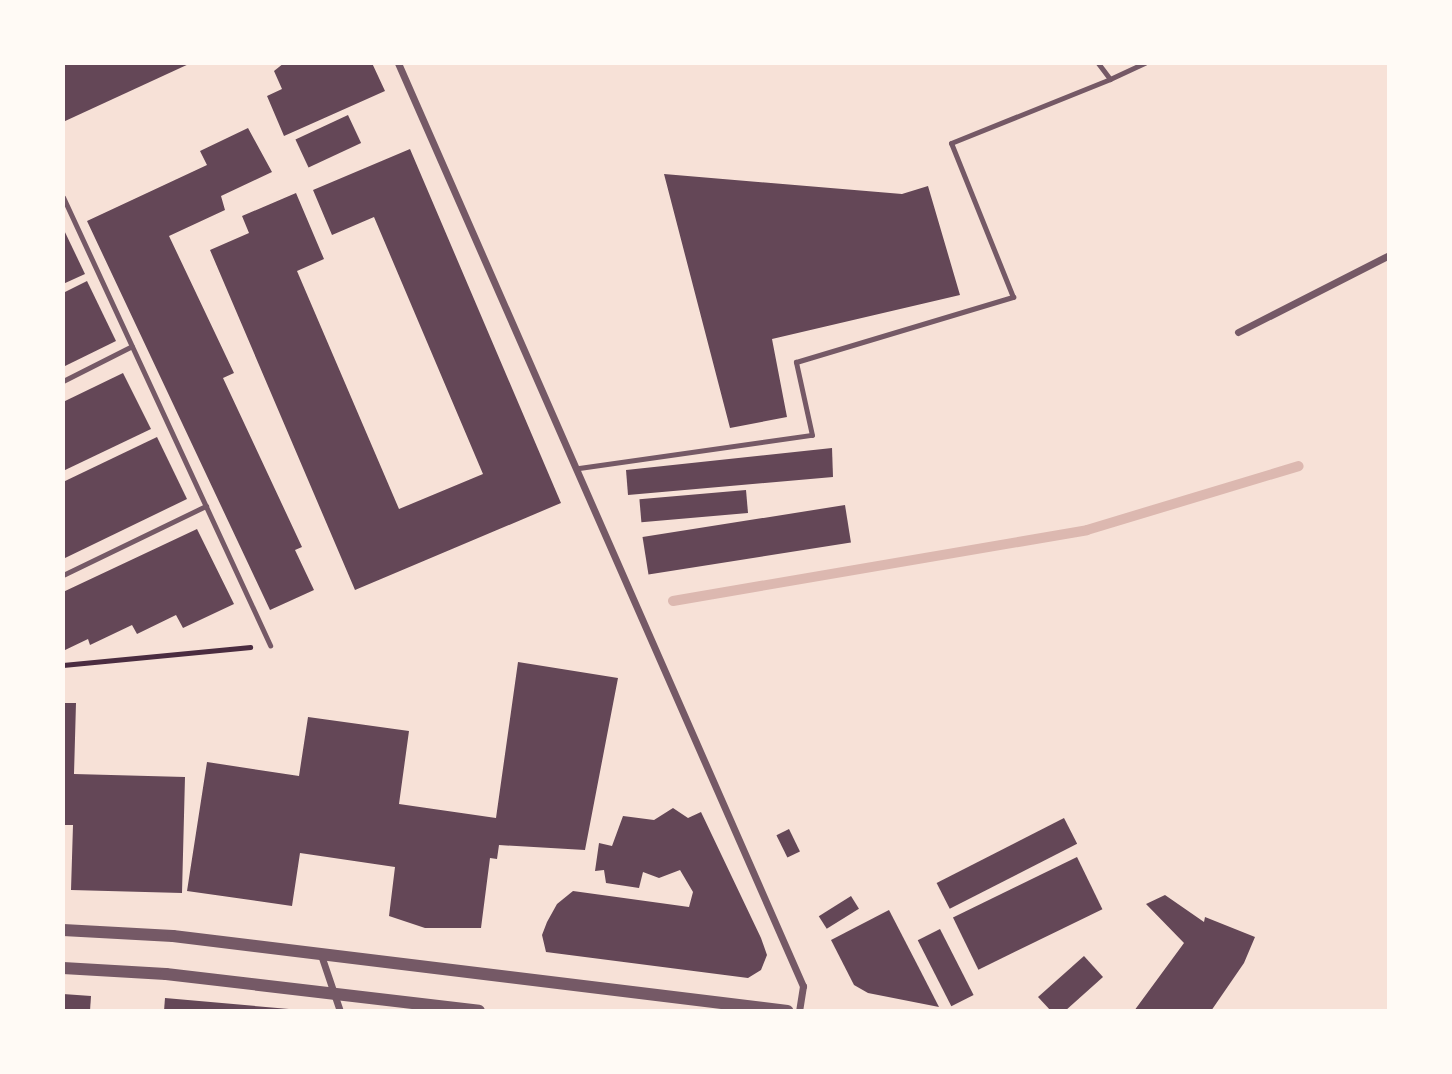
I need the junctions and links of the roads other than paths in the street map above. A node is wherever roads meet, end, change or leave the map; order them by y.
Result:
1 (398, 63) edge
2 (1098, 63) edge
3 (1145, 63) edge
4 (1110, 79) junction
5 (63, 197) edge
6 (1389, 255) edge
7 (1238, 332) dead end
8 (132, 346) junction
9 (63, 381) edge
10 (579, 468) junction
11 (206, 506) junction
12 (63, 575) edge
13 (270, 645) road end
14 (63, 930) edge
15 (321, 955) junction
16 (63, 968) edge
17 (331, 993) junction
18 (340, 1011) edge
19 (479, 1011) edge
20 (788, 1011) edge
21 (799, 1011) edge

1 - 10 street
2 - 4 lane
3 - 4 lane
4 - 10 lane
5 - 8 lane
6 - 7 street
8 - 9 lane
8 - 11 lane
10 - 21 street
11 - 12 lane
11 - 13 lane
14 - 15 street
15 - 17 street
15 - 20 street
16 - 17 street
17 - 18 street
17 - 19 street

